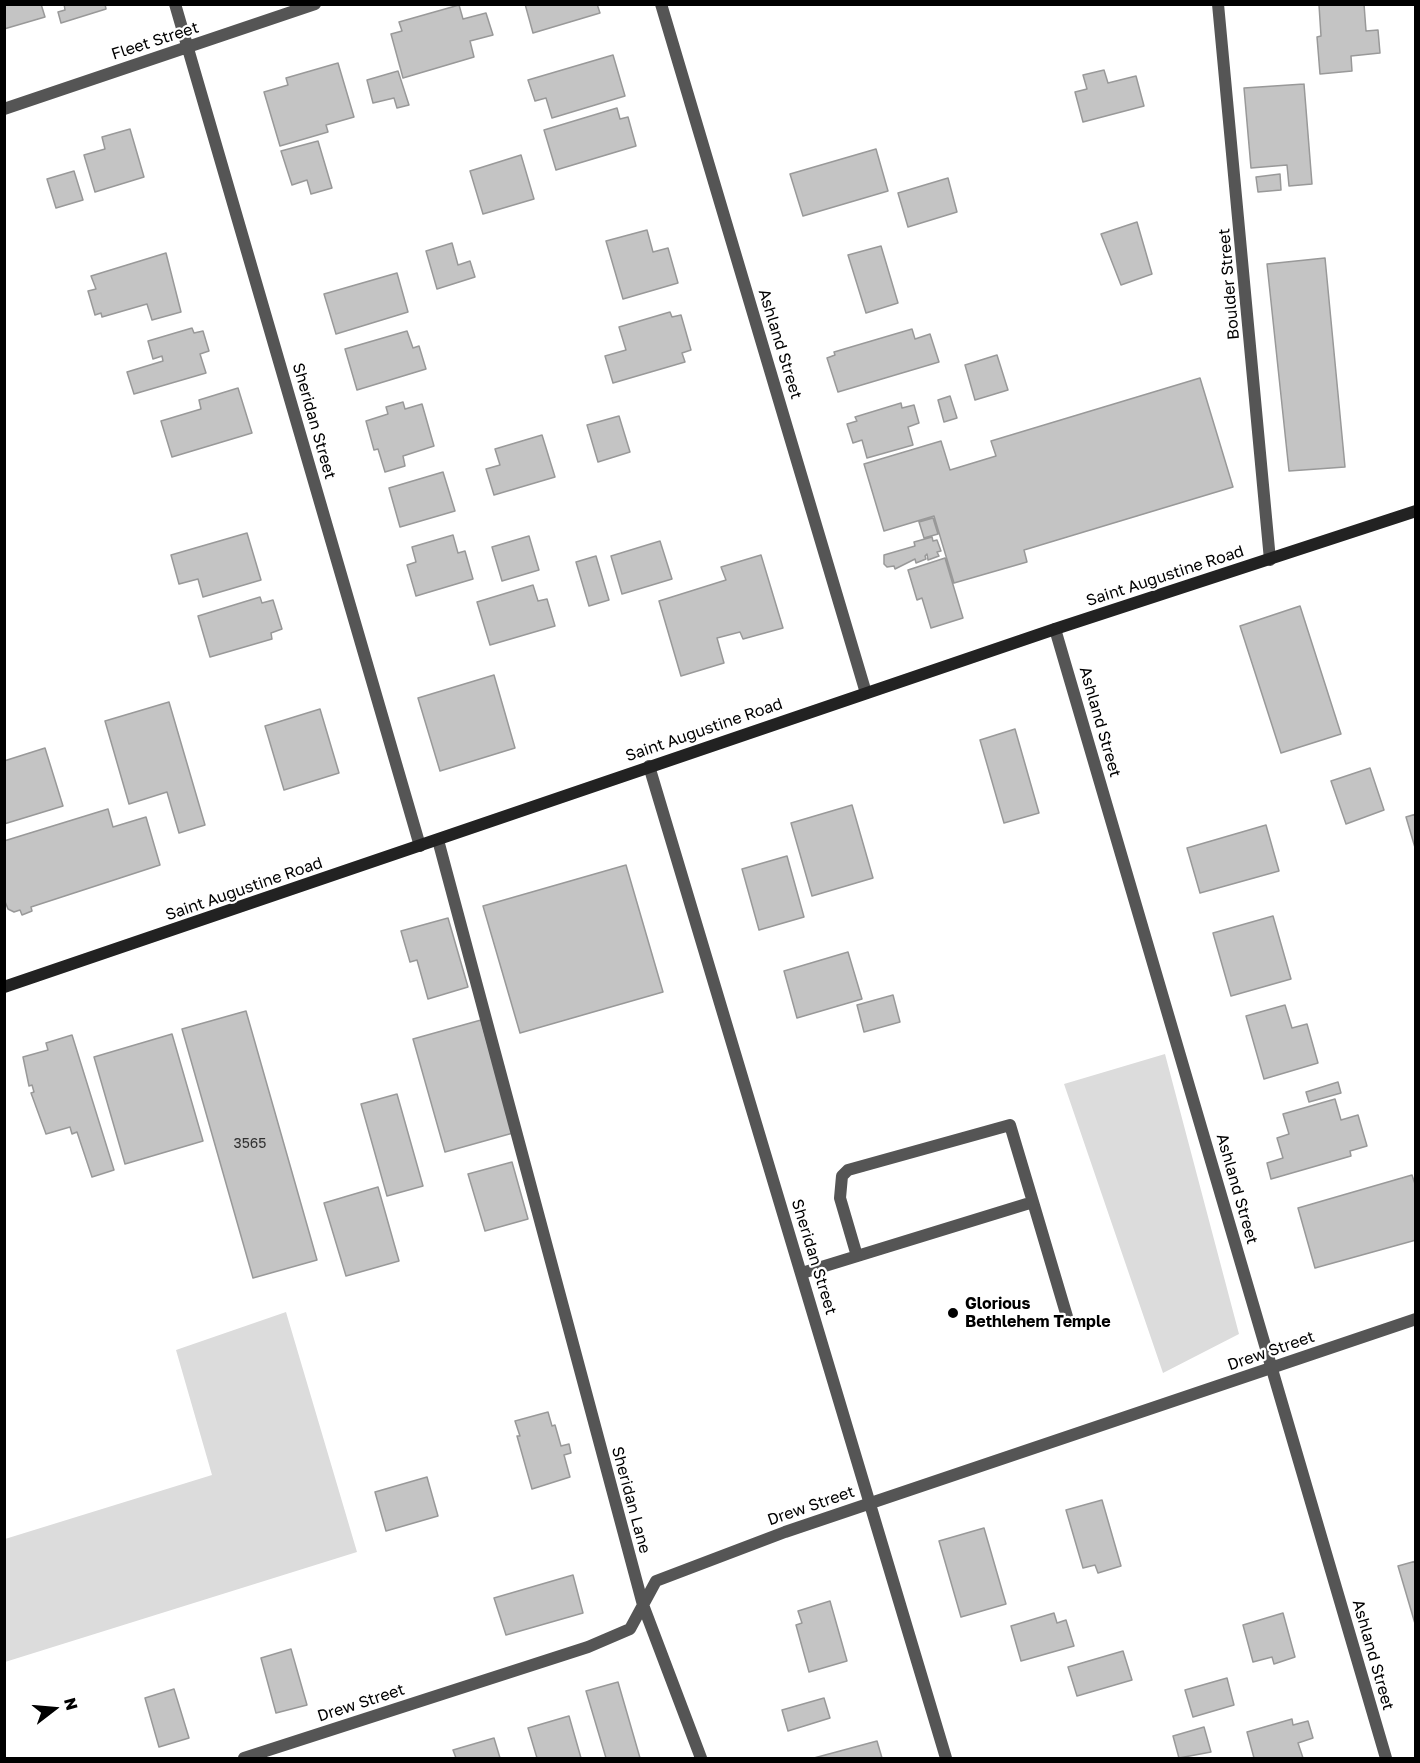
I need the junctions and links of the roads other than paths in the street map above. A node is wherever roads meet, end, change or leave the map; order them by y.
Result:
1 (175, 4) edge
2 (315, 4) edge
3 (662, 4) edge
4 (1218, 4) edge
5 (188, 48) junction
6 (4, 109) edge
7 (1416, 511) edge
8 (1270, 560) junction
9 (1055, 629) junction
10 (866, 693) junction
11 (649, 766) junction
12 (438, 840) junction
13 (420, 846) junction
14 (4, 987) edge
15 (1033, 1202) junction
16 (857, 1256) junction
17 (802, 1273) junction
18 (1416, 1319) edge
19 (1068, 1320) dead end
20 (1273, 1368) junction
21 (870, 1503) junction
22 (644, 1605) junction
23 (244, 1758) edge
24 (701, 1758) edge
25 (946, 1758) edge
26 (1386, 1758) edge

1 - 5 street, Sheridan Street
2 - 5 street, Fleet Street
3 - 10 street, Ashland Street
4 - 8 street, Boulder Street
5 - 6 street, Fleet Street
5 - 13 street, Sheridan Street
7 - 8 main road, Saint Augustine Road
8 - 9 main road, Saint Augustine Road
9 - 10 main road, Saint Augustine Road
9 - 20 street, Ashland Street
10 - 11 main road, Saint Augustine Road
11 - 12 main road, Saint Augustine Road
11 - 17 street, Sheridan Street
12 - 13 main road, Saint Augustine Road
12 - 22 street, Sheridan Lane
13 - 14 main road, Saint Augustine Road
15 - 16 street
15 - 16 street
15 - 19 street
16 - 17 street
17 - 21 street, Sheridan Street
18 - 20 street, Drew Street
20 - 21 street, Drew Street
20 - 26 street, Ashland Street
21 - 22 street, Drew Street
21 - 25 street, Sheridan Street
22 - 23 street, Drew Street
22 - 24 street, Sheridan Lane

